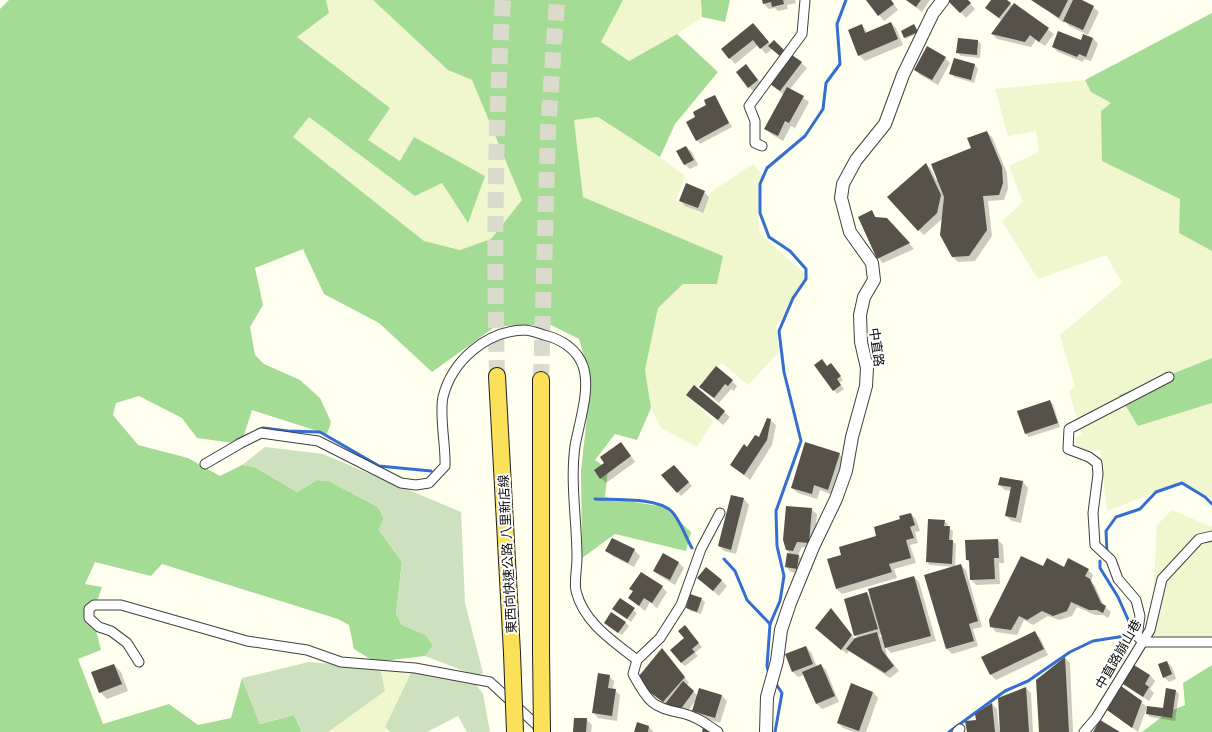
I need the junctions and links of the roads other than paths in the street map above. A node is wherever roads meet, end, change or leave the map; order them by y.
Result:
1 (805, 0) edge
2 (943, 0) edge
3 (762, 146) dead end
4 (497, 376) tunnel mouth
5 (1169, 377) dead end
6 (541, 380) tunnel mouth
7 (205, 464) dead end
8 (720, 513) dead end
9 (1212, 536) edge
10 (1143, 642) junction
11 (1212, 642) edge
12 (637, 660) junction
13 (139, 662) dead end
14 (515, 732) edge
15 (543, 732) edge
16 (718, 732) edge
17 (766, 732) edge
18 (1084, 732) edge

1 - 3 street
2 - 17 street, 中直路
4 - 14 highway, 東西向快速公路 八里新店線, bridge
5 - 10 street
6 - 15 highway, bridge
7 - 12 street
8 - 12 street
9 - 10 street, 中直路崩山巷
10 - 11 street
10 - 18 street, 中直路崩山巷
12 - 16 street
13 - 15 street

